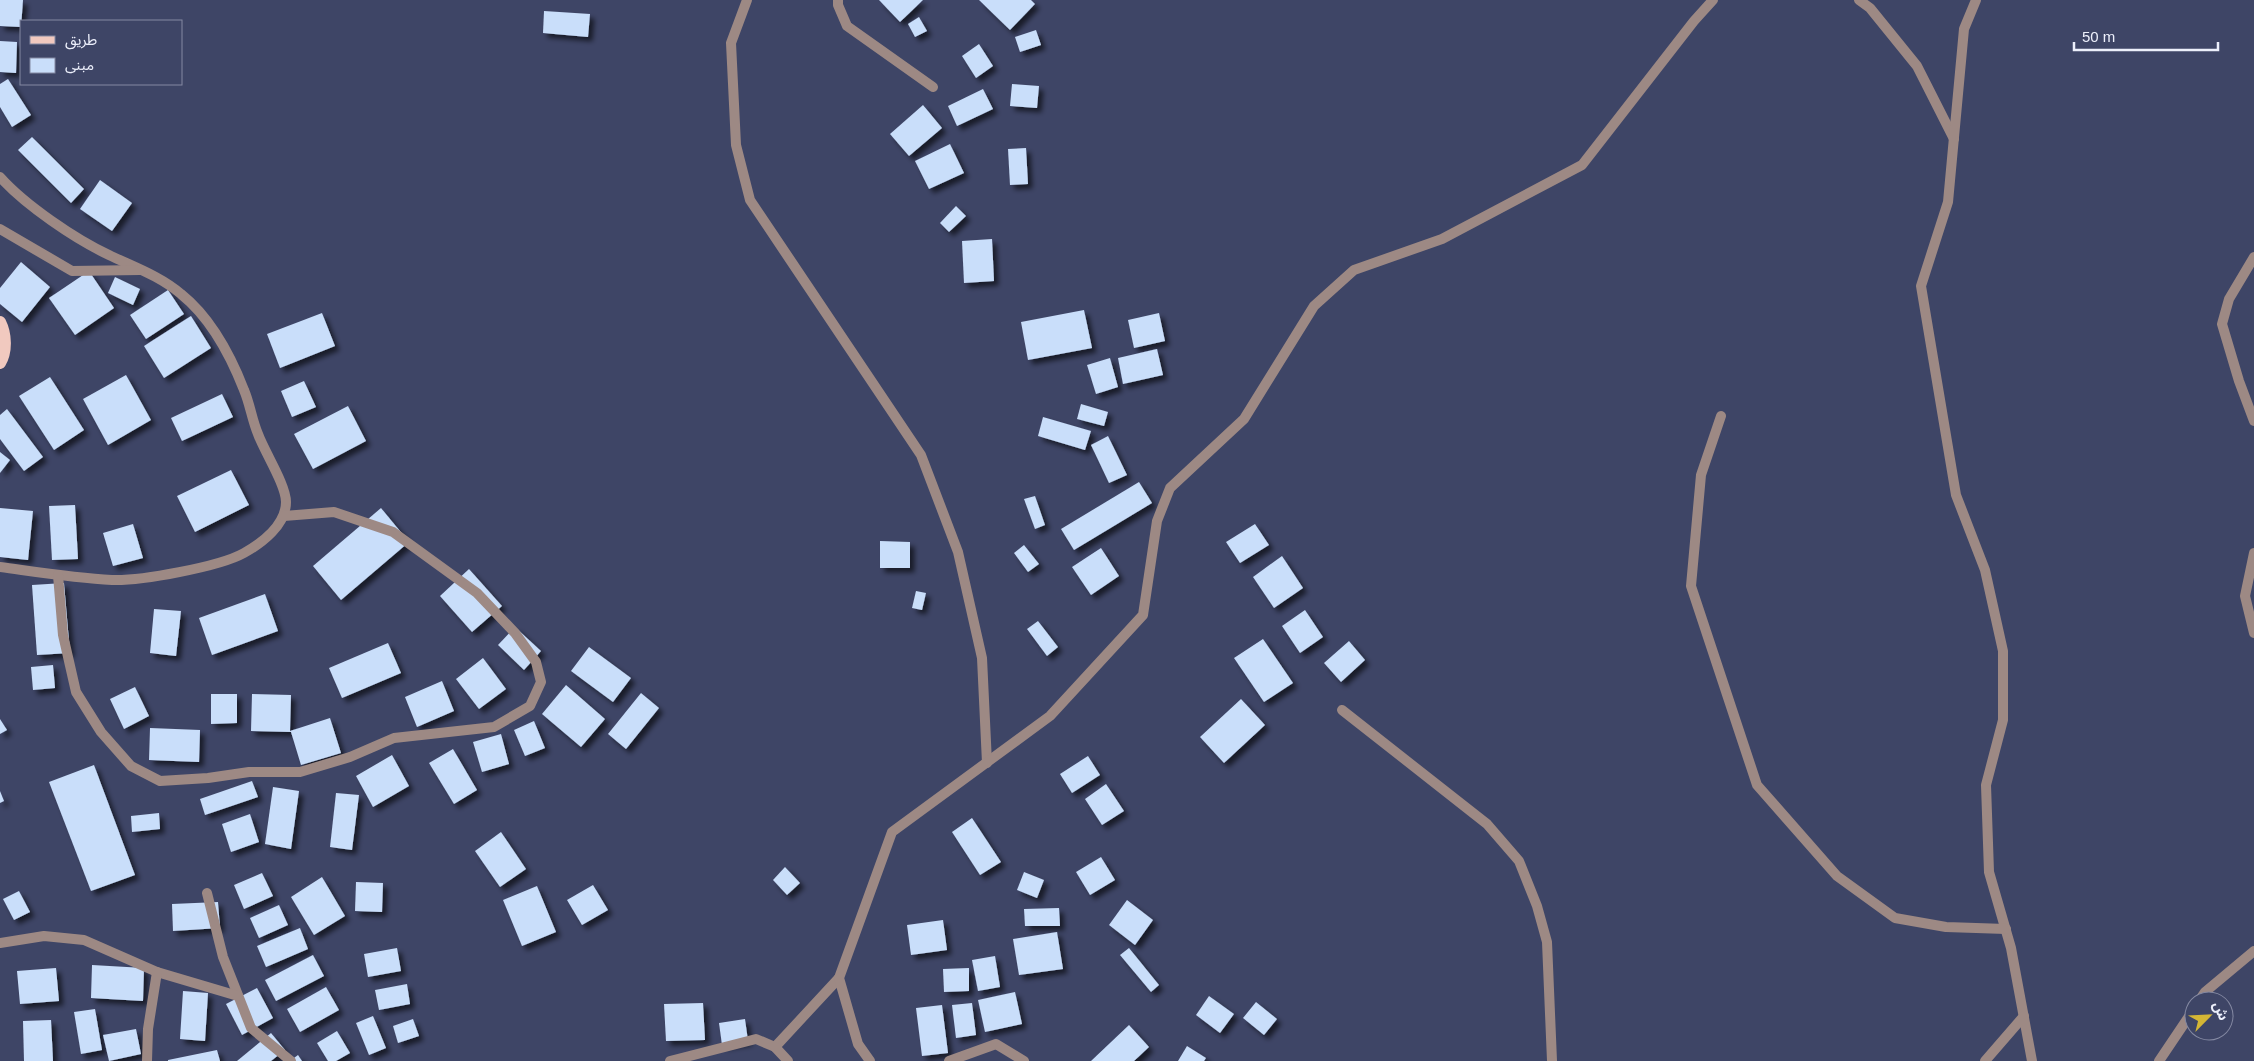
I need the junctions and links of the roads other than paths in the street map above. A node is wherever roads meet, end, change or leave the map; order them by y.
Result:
1 (747, 0) edge
2 (838, 0) edge
3 (1713, 0) edge
4 (1859, 0) edge
5 (1976, 0) edge
6 (933, 86) dead end
7 (1954, 140) junction
8 (0, 177) edge
9 (0, 229) edge
10 (2254, 257) edge
11 (144, 270) junction
12 (0, 322) edge
13 (0, 363) edge
14 (1721, 416) dead end
15 (2254, 421) edge
16 (284, 516) junction
17 (2254, 553) edge
18 (0, 567) edge
19 (58, 575) junction
20 (2254, 633) edge
21 (1342, 710) dead end
22 (987, 762) junction
23 (207, 893) dead end
24 (2006, 929) junction
25 (0, 943) edge
26 (2254, 951) edge
27 (157, 972) junction
28 (839, 978) junction
29 (2206, 991) edge
30 (238, 996) junction
31 (2024, 1016) junction
32 (2184, 1024) edge
33 (775, 1047) junction
34 (147, 1061) edge
35 (291, 1061) edge
36 (670, 1061) edge
37 (788, 1061) edge
38 (870, 1061) edge
39 (948, 1061) edge
40 (1024, 1061) edge
41 (1552, 1061) edge
42 (1985, 1061) edge
43 (2032, 1061) edge
44 (2159, 1061) edge

1 - 22 street
2 - 6 street
3 - 22 street
4 - 7 street
5 - 7 street
7 - 24 street
8 - 11 street
9 - 11 street
10 - 15 street
11 - 16 street
12 - 13 main road
14 - 24 street
16 - 19 street
16 - 19 street
17 - 20 street
18 - 19 street
21 - 41 street
22 - 28 street
23 - 30 street
24 - 31 street
25 - 27 street
26 - 29 street
27 - 30 street
27 - 34 street
28 - 33 street
28 - 38 street
30 - 35 street
31 - 42 street
31 - 43 street
32 - 44 street
33 - 36 street
33 - 37 street
39 - 40 street

